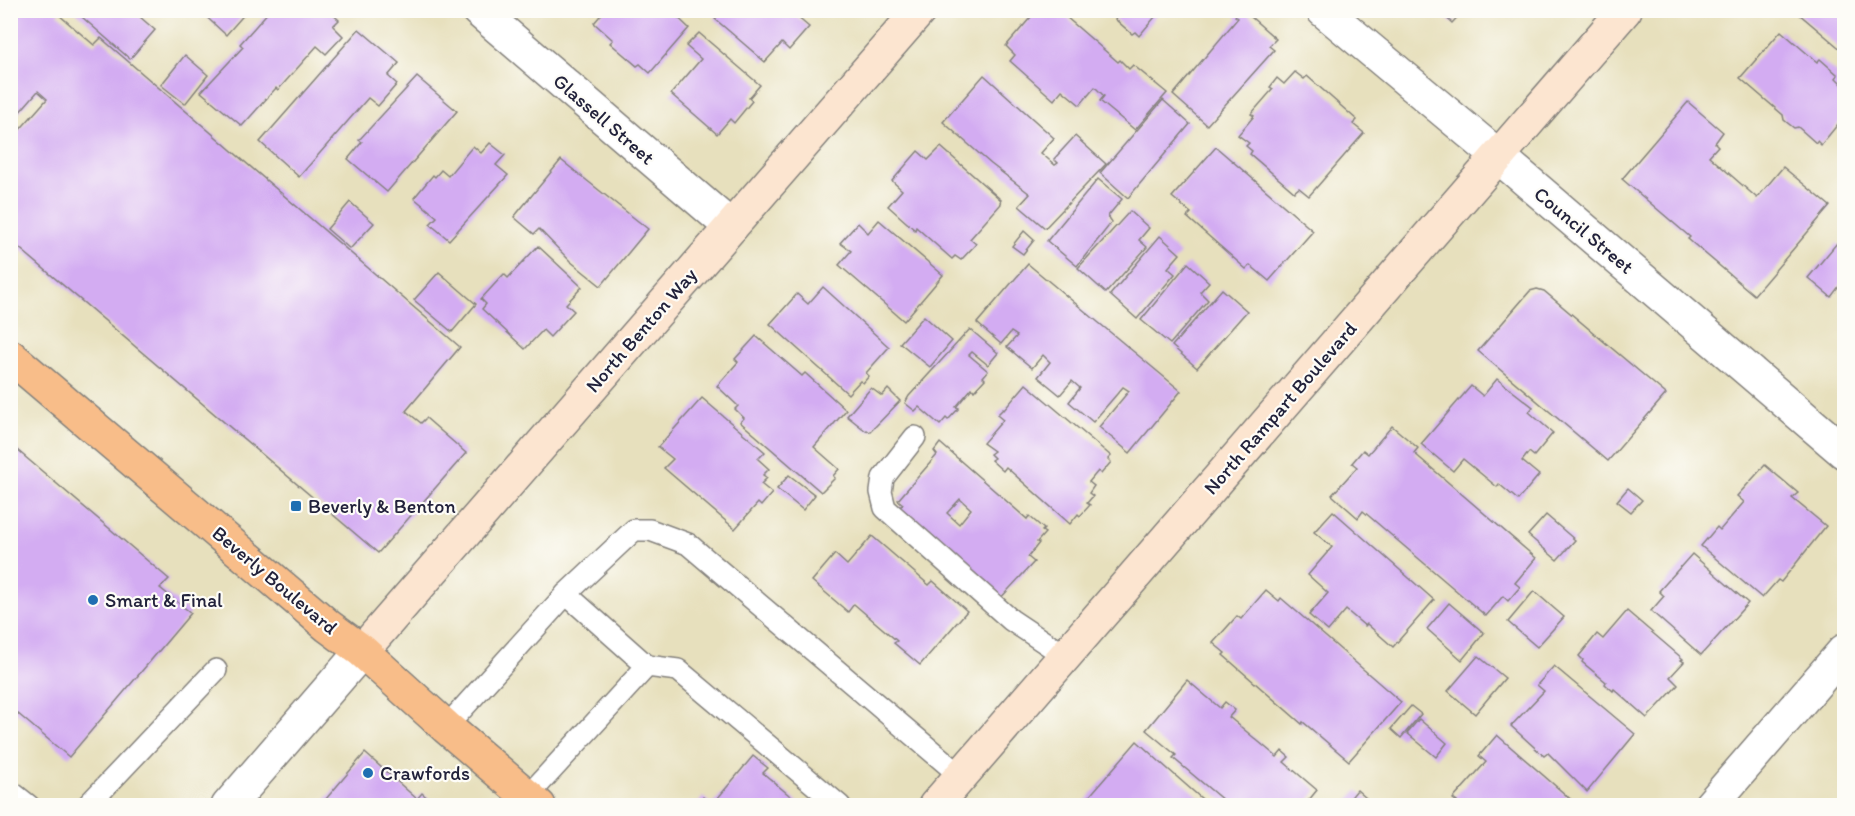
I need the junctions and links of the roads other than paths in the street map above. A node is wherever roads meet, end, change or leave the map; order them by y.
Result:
1 (478, 10) edge
2 (920, 10) edge
3 (1323, 10) edge
4 (1625, 10) edge
5 (1498, 156) junction
6 (731, 227) junction
7 (10, 356) edge
8 (915, 437) dead end
9 (1845, 452) edge
10 (566, 594) junction
11 (362, 651) junction
12 (1845, 651) edge
13 (1065, 656) junction
14 (647, 666) junction
15 (216, 670) dead end
16 (446, 727) junction
17 (961, 776) junction
18 (10, 791) edge
19 (534, 801) edge
20 (29, 806) edge
21 (87, 806) edge
22 (228, 806) edge
23 (840, 806) edge
24 (935, 806) edge
25 (1710, 806) edge

1 - 6 street, Glassell Street
2 - 6 street, North Benton Way
3 - 5 street, Council Street
4 - 5 street, North Rampart Boulevard
5 - 9 street, Council Street
5 - 13 street, North Rampart Boulevard
6 - 11 street, North Benton Way
7 - 11 main road, Beverly Boulevard
8 - 13 lane
10 - 14 lane
10 - 16 lane
10 - 17 lane
11 - 16 main road, Beverly Boulevard
11 - 22 street
12 - 25 street
13 - 17 street, North Rampart Boulevard
14 - 19 lane
14 - 23 lane
15 - 21 lane
16 - 19 main road, Beverly Boulevard
17 - 24 street, North Rampart Boulevard
18 - 20 lane

